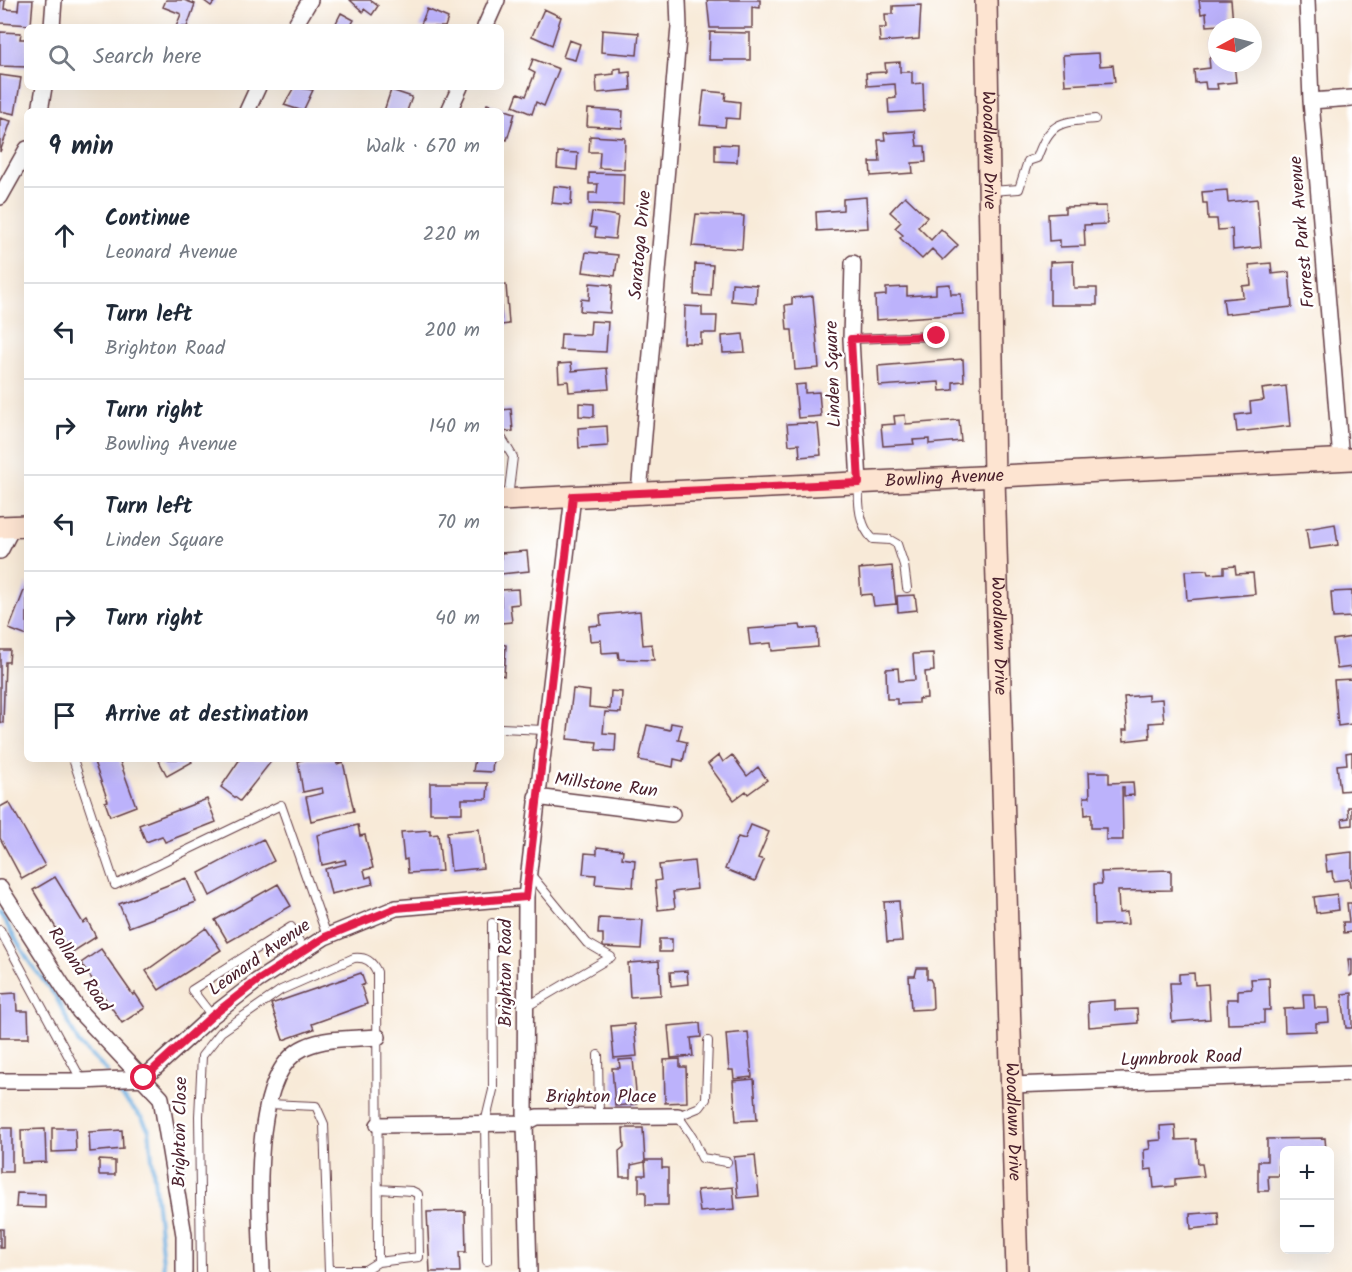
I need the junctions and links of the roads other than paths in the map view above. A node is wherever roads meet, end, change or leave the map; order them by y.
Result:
1 (54, 0) edge
2 (310, 0) edge
3 (497, 0) edge
4 (678, 0) edge
5 (986, 0) edge
6 (1307, 0) edge
7 (52, 24) edge
8 (296, 24) edge
9 (486, 24) edge
10 (44, 90) edge
11 (257, 90) edge
12 (458, 90) edge
13 (1352, 98) edge
14 (1311, 101) junction
15 (40, 108) edge
16 (248, 108) edge
17 (450, 108) edge
18 (1095, 118) dead end
19 (24, 154) edge
20 (990, 191) junction
21 (0, 197) edge
22 (853, 263) dead end
23 (937, 336) dead end
24 (851, 339) junction
25 (504, 442) edge
26 (1346, 460) edge
27 (994, 478) junction
28 (859, 483) junction
29 (639, 493) junction
30 (573, 496) junction
31 (504, 499) edge
32 (13, 526) edge
33 (0, 552) edge
34 (907, 588) dead end
35 (504, 728) edge
36 (544, 730) junction
37 (74, 762) edge
38 (536, 797) junction
39 (672, 814) dead end
40 (529, 873) junction
41 (0, 888) edge
42 (526, 897) junction
43 (492, 922) dead end
44 (0, 930) edge
45 (327, 936) junction
46 (304, 950) junction
47 (526, 1007) junction
48 (212, 1016) junction
49 (378, 1037) junction
50 (708, 1041) dead end
51 (598, 1056) dead end
52 (1352, 1073) edge
53 (144, 1078) junction
54 (0, 1082) edge
55 (82, 1082) junction
56 (1011, 1084) junction
57 (266, 1104) junction
58 (599, 1116) junction
59 (678, 1116) junction
60 (525, 1123) junction
61 (485, 1124) junction
62 (378, 1125) junction
63 (728, 1162) dead end
64 (378, 1189) junction
65 (487, 1260) dead end
66 (378, 1262) junction
67 (329, 1271) edge
68 (184, 1272) edge
69 (201, 1272) edge
70 (262, 1272) edge
71 (529, 1272) edge
72 (1017, 1272) edge

1 - 7 street
2 - 8 street
3 - 9 street
4 - 29 street, Saratoga Drive
5 - 20 main road, Woodlawn Drive
6 - 14 street, Forrest Park Avenue
10 - 15 street
11 - 16 street
12 - 17 street
13 - 14 street
14 - 26 street, Forrest Park Avenue
18 - 20 lane
19 - 21 street
20 - 27 main road, Woodlawn Drive
22 - 24 street, Linden Square
23 - 24 lane
24 - 28 street, Linden Square
25 - 31 lane
26 - 27 main road, Bowling Avenue
27 - 28 main road, Bowling Avenue
27 - 56 main road, Woodlawn Drive
28 - 29 main road, Bowling Avenue
28 - 34 lane
29 - 30 main road, Bowling Avenue
30 - 31 main road, Bowling Avenue
30 - 36 street, Brighton Road
32 - 33 street
35 - 36 lane
36 - 38 street, Brighton Road
37 - 45 lane
38 - 39 street, Millstone Run
38 - 40 street, Brighton Road
40 - 42 street, Brighton Road
40 - 47 lane
41 - 53 street, Rolland Road
42 - 45 street, Leonard Avenue
42 - 47 street, Brighton Road
43 - 61 lane
44 - 55 lane
45 - 46 street, Leonard Avenue
46 - 48 street, Leonard Avenue
46 - 48 lane
47 - 60 street, Brighton Road
48 - 53 street, Leonard Avenue
49 - 57 street
49 - 62 lane, Brighton Close
49 - 69 lane, Brighton Close
50 - 59 lane
51 - 58 lane
52 - 56 street, Lynnbrook Road
53 - 55 street
53 - 68 street, Rolland Road
54 - 55 street
56 - 72 main road, Woodlawn Drive
57 - 67 lane
57 - 70 street
58 - 59 street, Brighton Place
58 - 60 street, Brighton Place
59 - 63 lane
60 - 61 street, Brighton Place
60 - 71 street, Brighton Road
61 - 62 street, Brighton Place
61 - 65 lane
62 - 64 lane, Brighton Close
64 - 66 lane, Brighton Close
64 - 66 lane
66 - 67 lane

